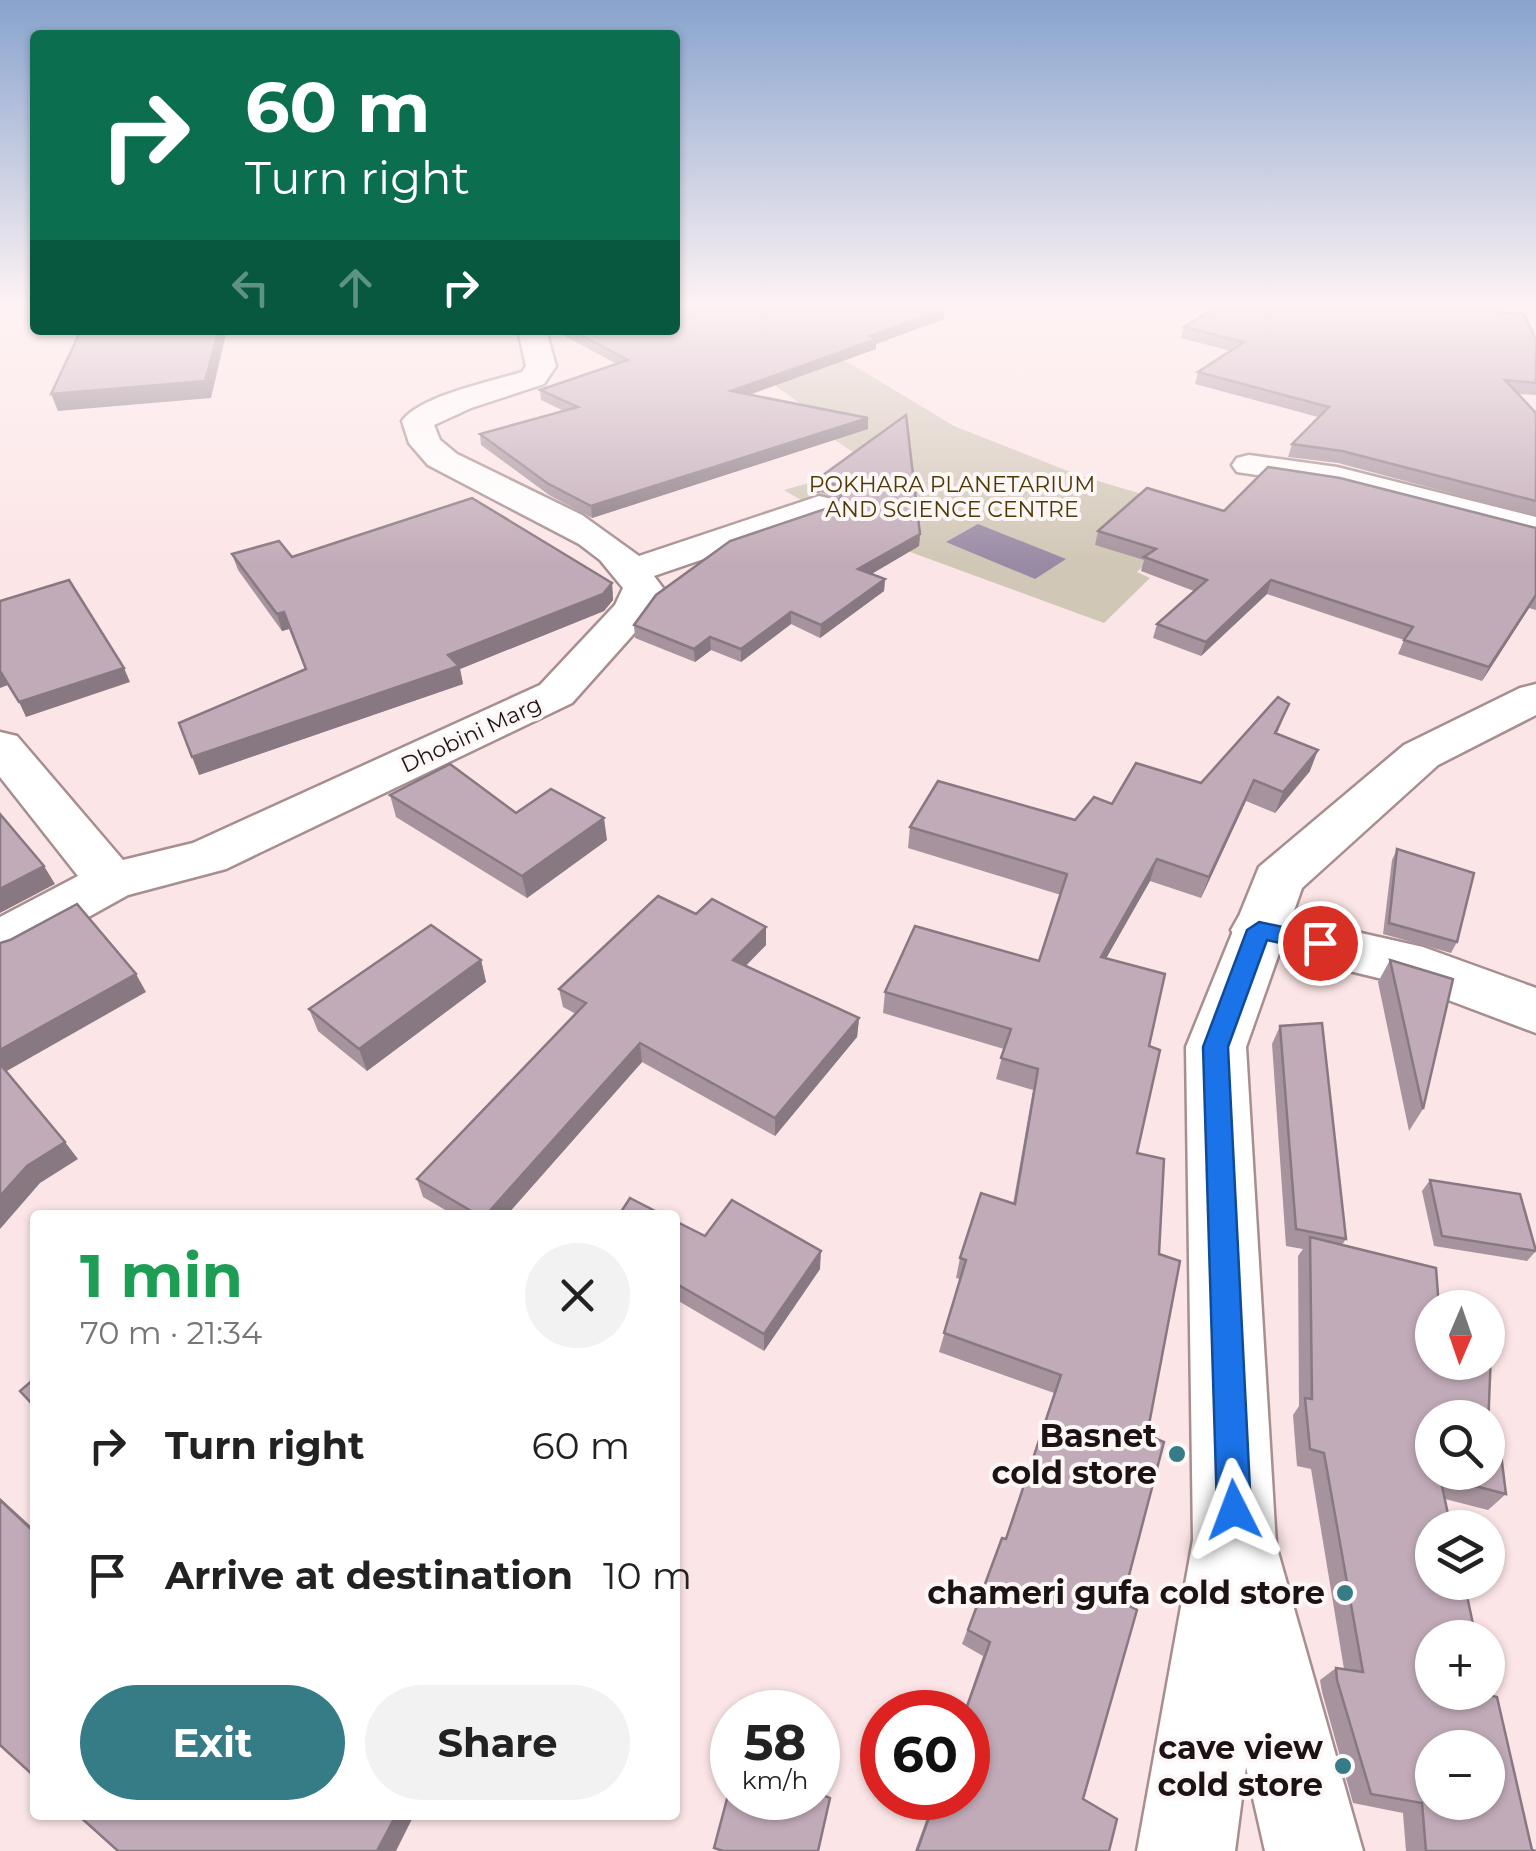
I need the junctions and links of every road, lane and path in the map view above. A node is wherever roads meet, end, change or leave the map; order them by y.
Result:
1 (492, 391) edge
2 (1249, 465) dead end
3 (819, 507) edge
4 (1536, 528) edge
5 (634, 570) junction
6 (1536, 697) edge
7 (0, 746) edge
8 (111, 882) junction
9 (1259, 930) junction
10 (0, 941) edge
11 (1536, 1011) edge
12 (1236, 1540) junction
13 (1186, 1851) edge
14 (1314, 1851) edge

1 - 5 street
2 - 4 street
3 - 5 street
5 - 8 street, Dhobini Marg
6 - 9 street
7 - 8 street
8 - 10 street, Dhobini Marg
9 - 11 street
9 - 12 street
12 - 13 street
12 - 14 street

